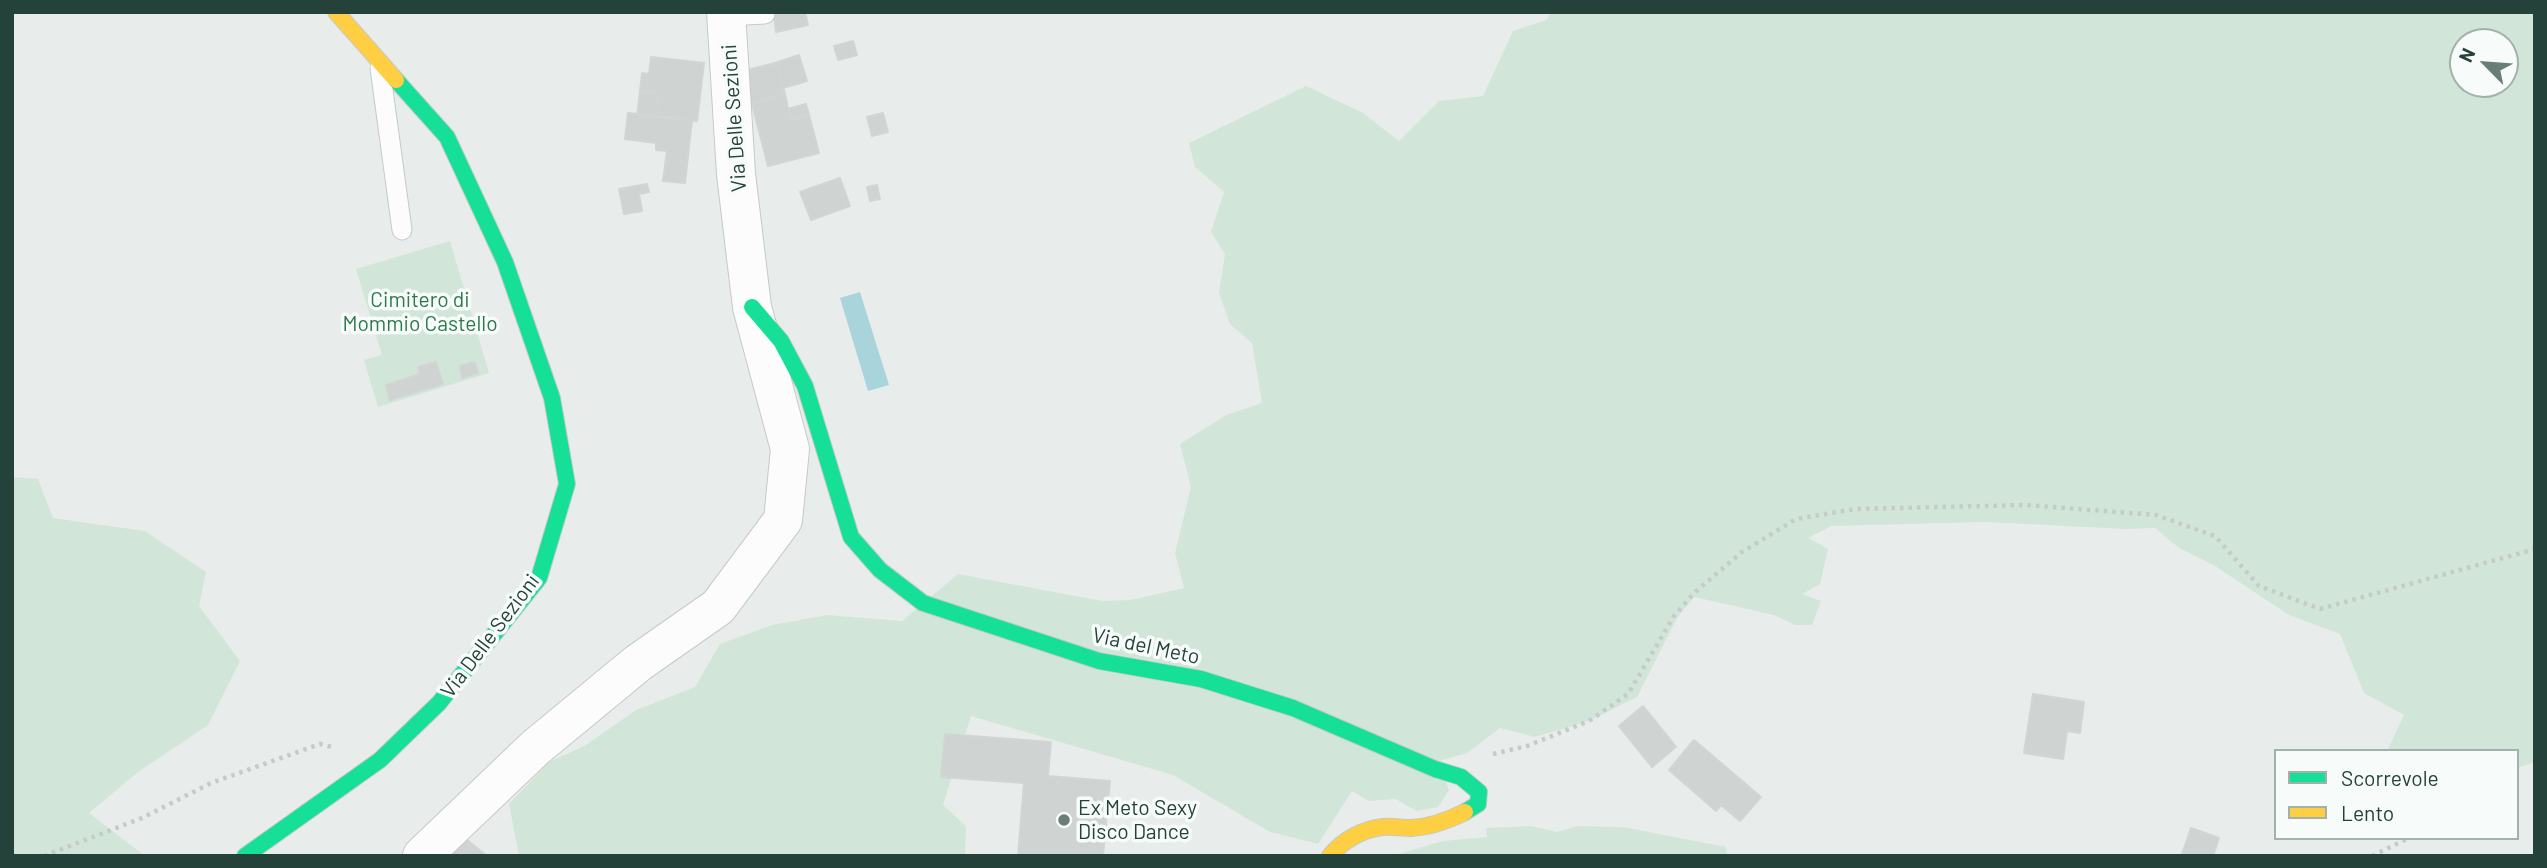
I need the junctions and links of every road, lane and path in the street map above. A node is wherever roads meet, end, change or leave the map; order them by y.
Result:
1 (336, 12) edge
2 (726, 14) edge
3 (765, 14) edge
4 (379, 60) junction
5 (402, 230) dead end
6 (752, 307) junction
7 (2535, 549) edge
8 (1491, 754) dead end
9 (380, 760) junction
10 (2405, 840) edge
11 (44, 856) edge
12 (245, 856) edge
13 (422, 856) edge
14 (1330, 856) edge
15 (2372, 856) edge

1 - 4 street, Via Delle Sezioni
2 - 3 lane
2 - 6 street, Via Delle Sezioni
4 - 5 lane
4 - 9 street, Via Delle Sezioni
6 - 13 street, Via Delle Sezioni
6 - 14 street, Via del Meto
7 - 8 path
9 - 11 path
9 - 12 street, Via Delle Sezioni
10 - 15 path

